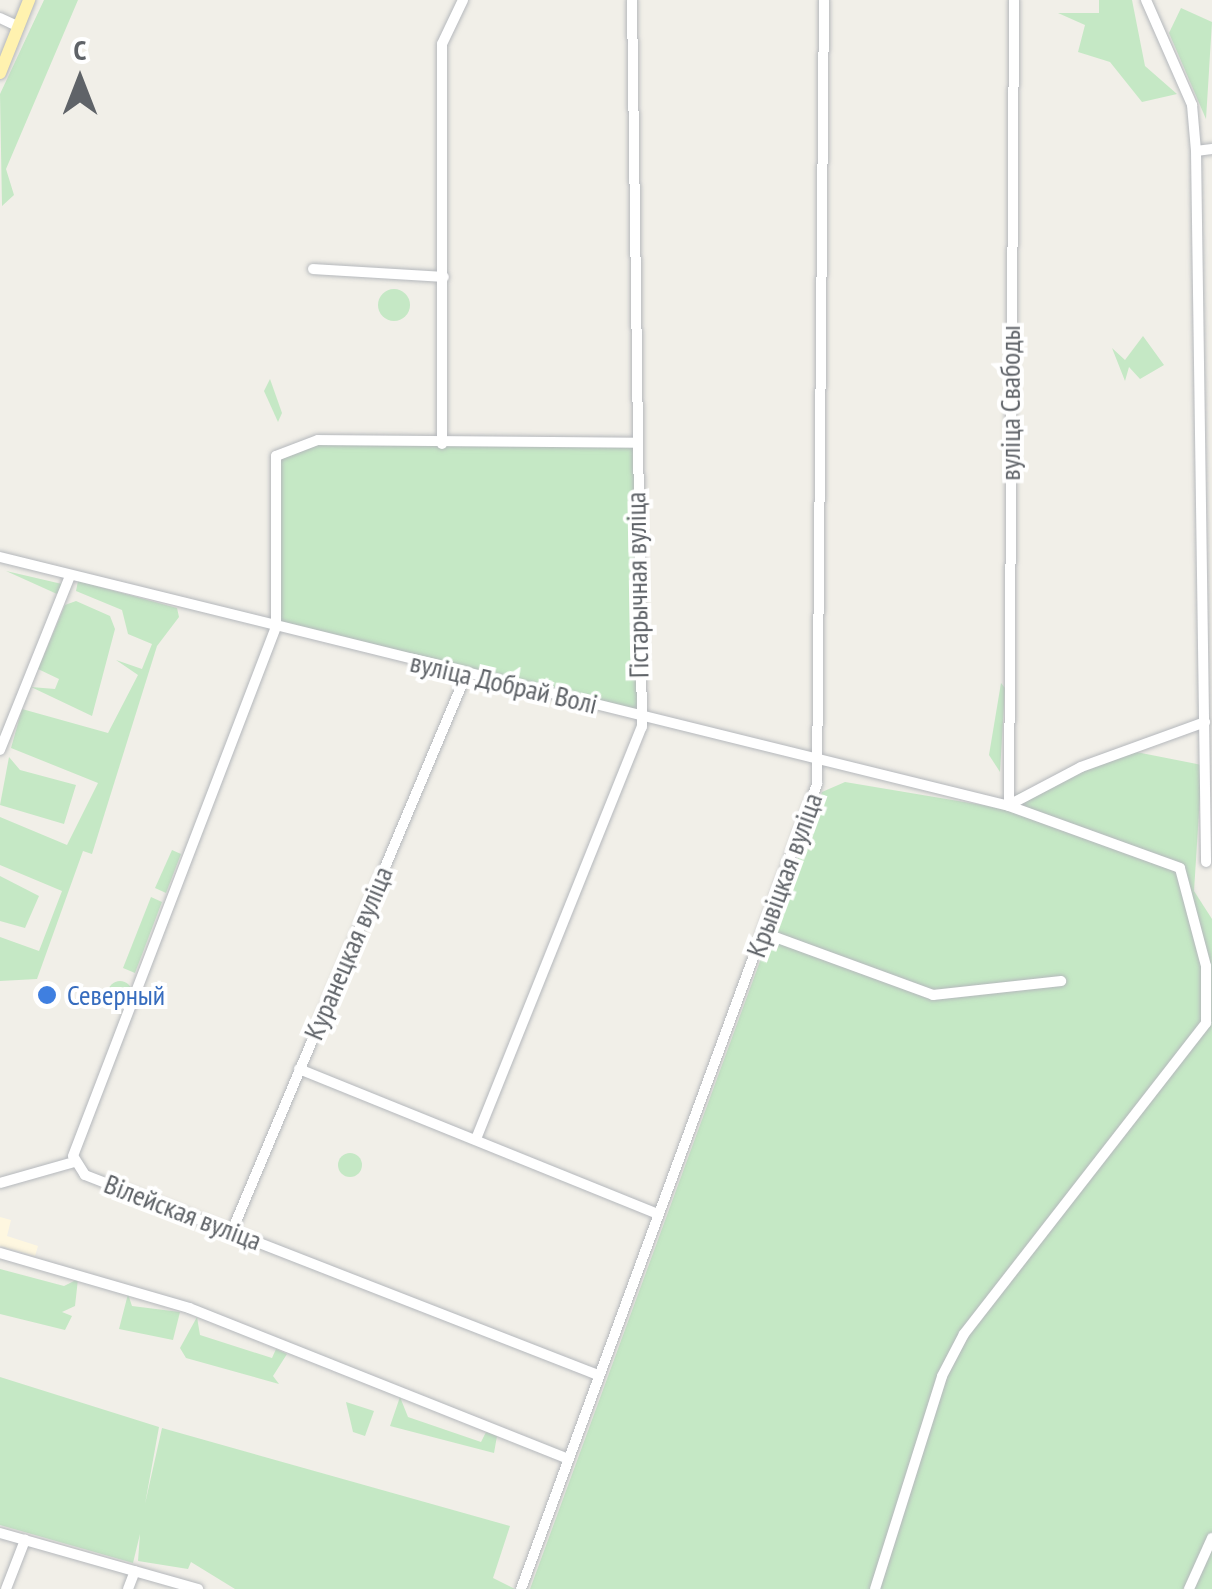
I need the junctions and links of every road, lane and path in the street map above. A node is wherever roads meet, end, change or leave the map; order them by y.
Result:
1 (29, 0) edge
2 (463, 0) edge
3 (632, 0) edge
4 (824, 0) edge
5 (1014, 0) edge
6 (1146, 0) edge
7 (0, 18) edge
8 (19, 27) junction
9 (0, 73) edge
10 (1212, 150) edge
11 (1196, 151) junction
12 (313, 270) dead end
13 (444, 277) junction
14 (635, 443) junction
15 (442, 444) junction
16 (0, 557) edge
17 (70, 576) junction
18 (276, 627) junction
19 (466, 675) junction
20 (641, 716) junction
21 (1205, 722) junction
22 (0, 750) edge
23 (820, 762) junction
24 (1009, 806) junction
25 (1209, 861) edge
26 (1180, 868) junction
27 (764, 934) junction
28 (1209, 965) edge
29 (1061, 981) dead end
30 (299, 1069) junction
31 (476, 1138) junction
32 (74, 1162) junction
33 (0, 1183) edge
34 (658, 1214) junction
35 (232, 1231) junction
36 (0, 1253) edge
37 (598, 1375) junction
38 (566, 1458) junction
39 (0, 1533) edge
40 (1212, 1538) edge
41 (25, 1540) junction
42 (134, 1571) junction
43 (6, 1589) edge
44 (128, 1589) edge
45 (198, 1589) edge
46 (521, 1589) edge
47 (875, 1589) edge
48 (1189, 1589) edge

1 - 8 main road
2 - 13 street
3 - 14 street, Гістарычная вуліца
4 - 23 street, Крывіцкая вуліца
5 - 24 street, вуліца Свабоды
6 - 11 street
7 - 8 street
8 - 9 main road
10 - 11 street
11 - 21 street
12 - 13 street
13 - 15 street
14 - 15 street
14 - 20 street, Гістарычная вуліца
15 - 18 street, Вілейская вуліца
16 - 17 street, вуліца Добрай Волі
17 - 18 street, вуліца Добрай Волі
17 - 22 street
18 - 19 street, вуліца Добрай Волі
18 - 32 street, Вілейская вуліца
19 - 20 street, вуліца Добрай Волі
19 - 30 street, Куранецкая вуліца
20 - 23 street, вуліца Добрай Волі
20 - 31 street, Гістарычная вуліца
21 - 24 street
21 - 25 street
23 - 24 street, вуліца Добрай Волі
23 - 27 street, Крывіцкая вуліца
24 - 26 street, вуліца Добрай Волі
25 - 26 street
26 - 28 street
27 - 29 street
27 - 34 street, Крывіцкая вуліца
28 - 47 street
30 - 31 street
30 - 35 street, Куранецкая вуліца
31 - 34 street
32 - 33 street
32 - 35 street, Вілейская вуліца
34 - 37 street, Крывіцкая вуліца
35 - 37 street, Вілейская вуліца
36 - 38 street
37 - 38 street, Крывіцкая вуліца
38 - 46 street, Крывіцкая вуліца
39 - 41 street
40 - 48 street
41 - 42 street
41 - 43 street
42 - 44 street
42 - 45 street

